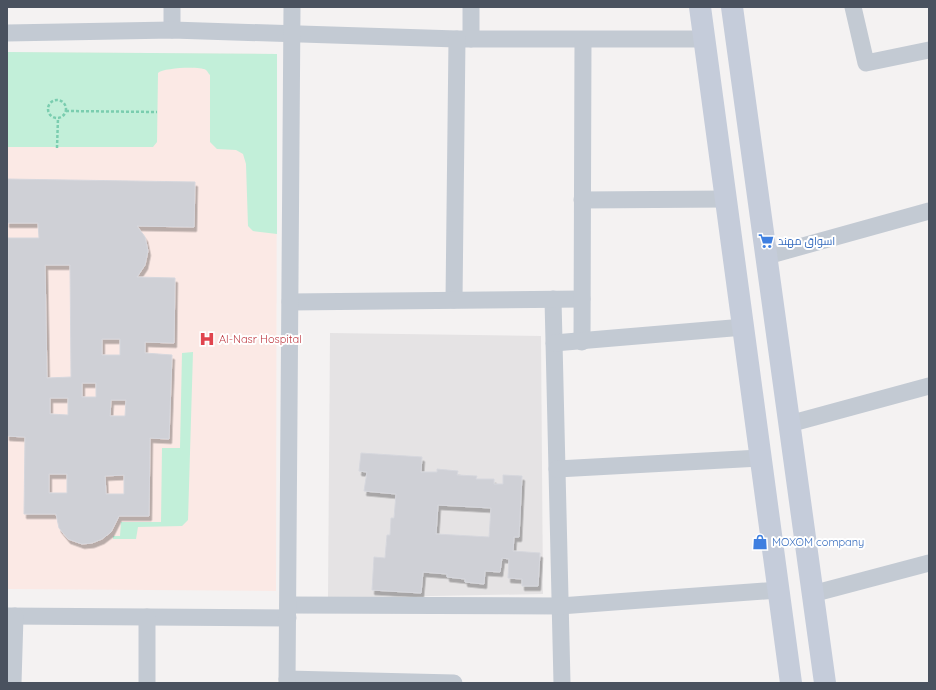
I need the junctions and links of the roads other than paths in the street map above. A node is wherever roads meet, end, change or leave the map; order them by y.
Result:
1 (172, 7) edge
2 (292, 7) edge
3 (471, 7) edge
4 (700, 7) edge
5 (732, 7) edge
6 (853, 7) edge
7 (172, 30) junction
8 (7, 33) edge
9 (292, 34) junction
10 (464, 39) junction
11 (705, 39) junction
12 (583, 40) junction
13 (929, 50) edge
14 (727, 199) junction
15 (582, 200) junction
16 (929, 211) edge
17 (767, 256) junction
18 (582, 298) junction
19 (553, 299) junction
20 (454, 300) junction
21 (290, 302) junction
22 (775, 324) junction
23 (744, 327) junction
24 (554, 342) junction
25 (582, 342) junction
26 (929, 386) edge
27 (789, 424) junction
28 (760, 458) junction
29 (557, 469) junction
30 (929, 563) edge
31 (778, 590) junction
32 (812, 594) junction
33 (560, 606) junction
34 (288, 612) junction
35 (11, 616) edge
36 (146, 617) junction
37 (287, 681) edge
38 (13, 683) edge
39 (147, 683) edge
40 (441, 683) edge
41 (454, 683) edge
42 (562, 683) edge
43 (791, 683) edge
44 (825, 683) edge

1 - 7 street
2 - 9 street
3 - 10 street
4 - 11 main road
5 - 17 main road
6 - 13 street
7 - 8 street
7 - 9 street
9 - 10 street
9 - 21 street
10 - 12 street
10 - 20 street
11 - 12 street
11 - 14 main road
12 - 15 street
14 - 15 street
14 - 23 main road
15 - 18 street
16 - 17 street
17 - 22 main road
18 - 19 street
18 - 25 street
19 - 20 street
19 - 24 street
20 - 21 street
21 - 34 street
22 - 23 main road
22 - 27 main road
23 - 25 street
23 - 28 main road
24 - 25 street
24 - 29 street
26 - 27 street
27 - 32 main road
28 - 29 street
28 - 31 main road
29 - 33 street
30 - 32 street
31 - 33 street
31 - 43 main road
32 - 44 main road
33 - 34 street
33 - 42 street
34 - 36 street
34 - 37 street
35 - 36 street
35 - 38 street
36 - 39 street
37 - 40 street
40 - 41 street

